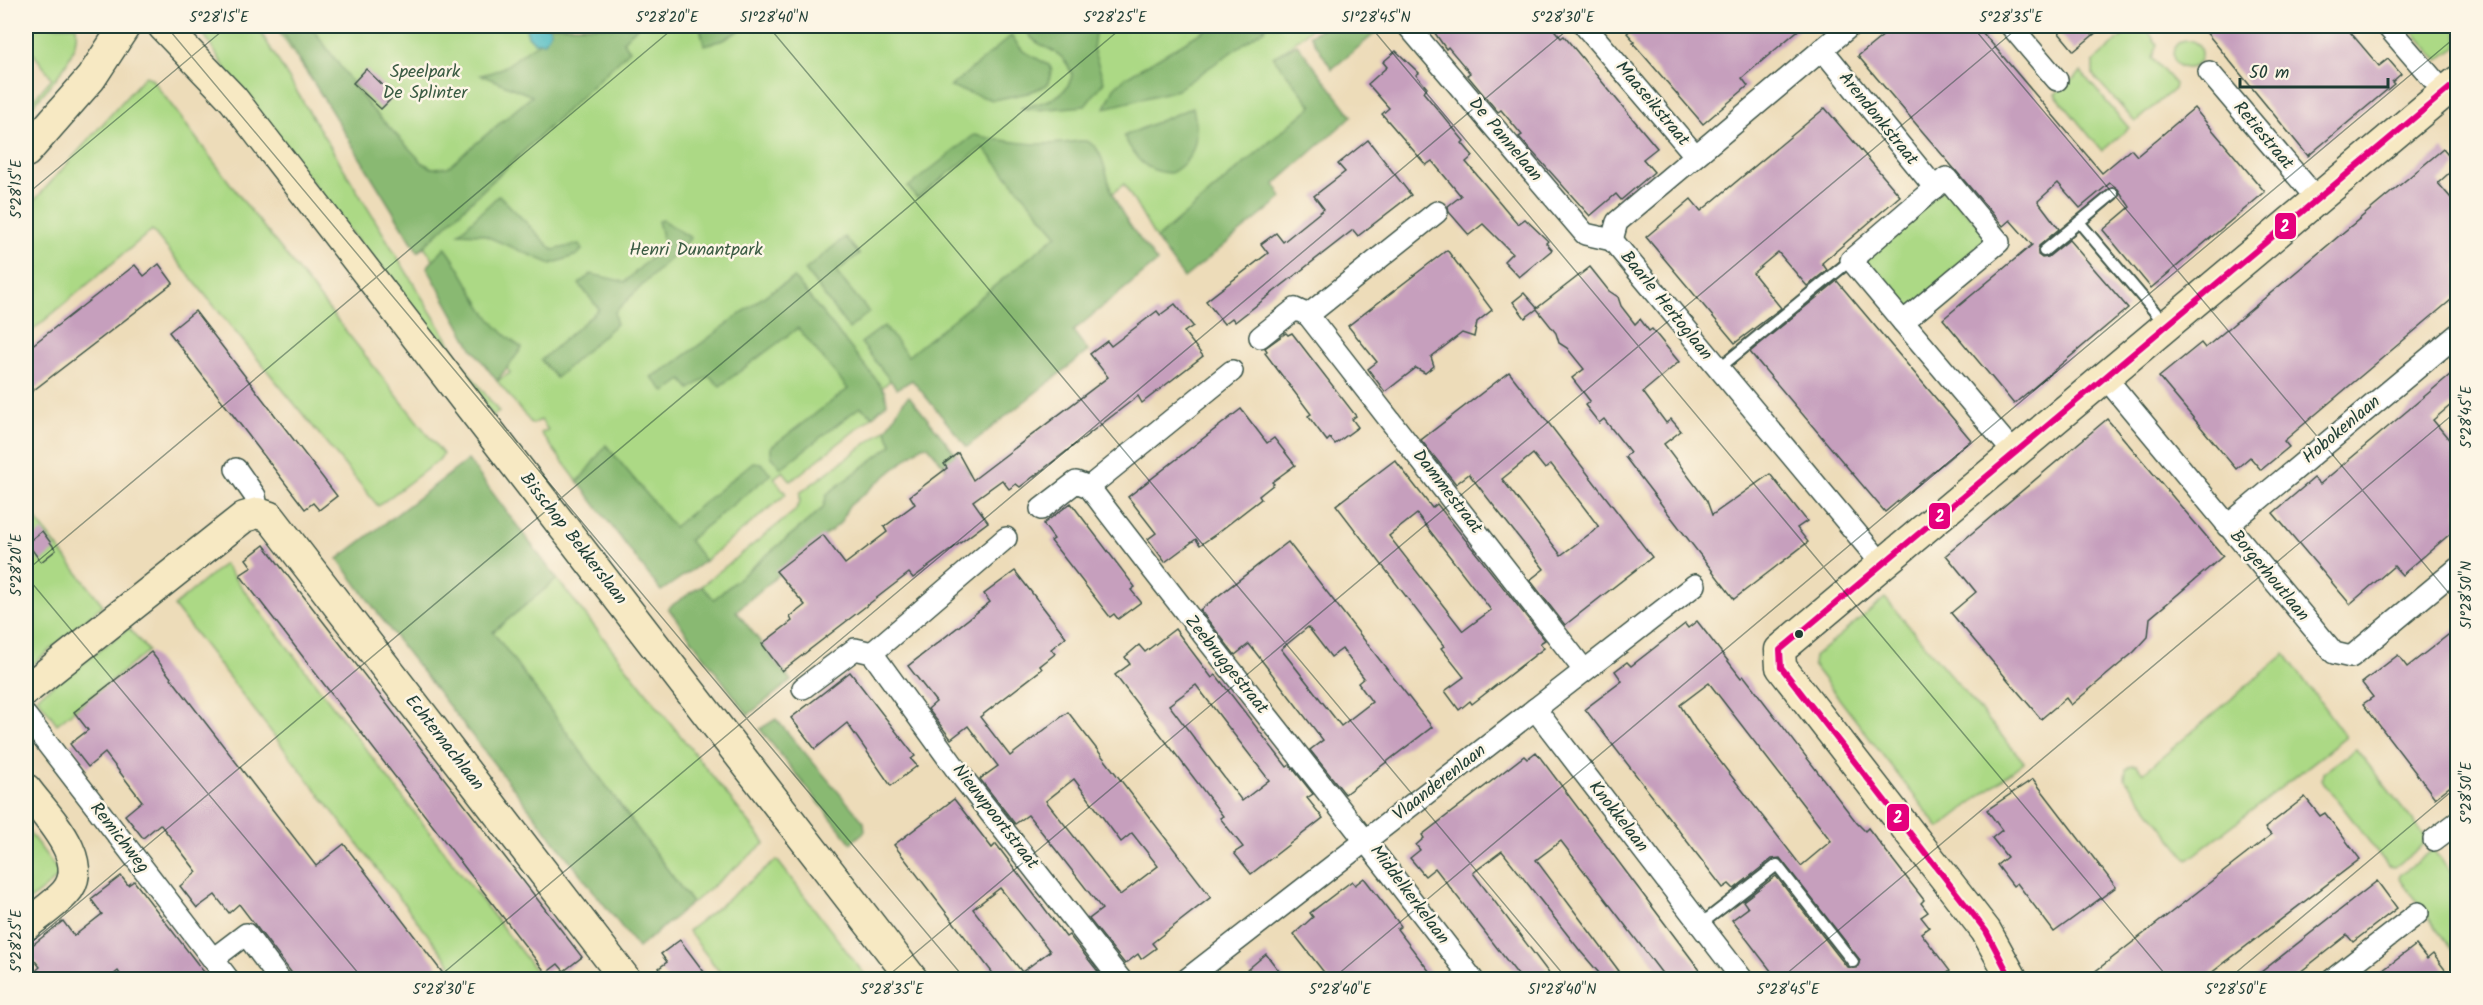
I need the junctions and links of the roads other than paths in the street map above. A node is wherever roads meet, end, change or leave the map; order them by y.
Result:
1 (125, 26) edge
2 (151, 26) edge
3 (163, 26) edge
4 (189, 26) edge
5 (1408, 26) edge
6 (1585, 26) edge
7 (1850, 26) edge
8 (2011, 26) edge
9 (2386, 26) edge
10 (1822, 49) junction
11 (2210, 72) dead end
12 (91, 78) junction
13 (2057, 80) dead end
14 (2451, 86) edge
15 (233, 99) junction
16 (26, 152) edge
17 (1695, 155) junction
18 (1935, 188) junction
19 (2113, 194) dead end
20 (2317, 199) junction
21 (1437, 212) dead end
22 (2079, 222) junction
23 (1612, 240) junction
24 (2044, 251) dead end
25 (1851, 260) junction
26 (1308, 315) junction
27 (1903, 322) junction
28 (2166, 326) junction
29 (2457, 334) edge
30 (1260, 337) dead end
31 (1718, 369) junction
32 (1232, 371) dead end
33 (2105, 376) junction
34 (2014, 453) junction
35 (236, 469) dead end
36 (1089, 487) junction
37 (1041, 509) dead end
38 (258, 513) junction
39 (2227, 526) junction
40 (1006, 538) dead end
41 (1882, 564) junction
42 (2457, 568) edge
43 (1695, 585) dead end
44 (872, 652) junction
45 (1584, 670) junction
46 (803, 688) dead end
47 (26, 690) edge
48 (1535, 709) junction
49 (26, 716) edge
50 (26, 789) edge
51 (2457, 822) edge
52 (1367, 840) junction
53 (2434, 840) dead end
54 (2418, 913) dead end
55 (1701, 924) junction
56 (26, 925) edge
57 (213, 959) junction
58 (1853, 962) dead end
59 (1196, 977) edge
60 (2007, 977) edge
61 (2336, 978) edge
62 (229, 980) edge
63 (280, 980) edge
64 (626, 980) edge
65 (913, 980) edge
66 (1121, 980) edge
67 (1473, 980) edge
68 (1743, 980) edge

1 - 12 street
2 - 12 street
3 - 15 street, Bisschop Bekkerslaan
4 - 15 street, Bisschop Bekkerslaan
5 - 23 street, De Pannelaan
6 - 17 street, Maaseikstraat
7 - 10 street, Baarle Hertoglaan
8 - 13 street
9 - 14 street
10 - 17 street, Baarle Hertoglaan
10 - 18 street, Arendonkstraat
11 - 20 street, Retiestraat
12 - 16 street
14 - 20 street
15 - 65 street, Bisschop Bekkerslaan
17 - 23 street, Baarle Hertoglaan
18 - 25 street
18 - 27 street
19 - 22 lane
20 - 28 street
21 - 26 street
22 - 24 lane
22 - 28 lane
23 - 31 street, Baarle Hertoglaan
25 - 27 street
25 - 31 lane
26 - 30 street
26 - 45 street, Dammestraat
27 - 34 street
28 - 33 street
29 - 39 street, Hobokenlaan
31 - 41 street, Baarle Hertoglaan
32 - 36 street
33 - 34 street
33 - 39 street, Borgerhoutlaan
34 - 41 street
35 - 38 street
36 - 37 street
36 - 52 street, Zeebruggestraat
38 - 47 street
38 - 64 street, Echternachlaan
39 - 42 street, Borgerhoutlaan
40 - 44 street
41 - 60 street
43 - 45 street, Vlaanderenlaan
44 - 46 street
44 - 66 street, Nieuwpoortstraat
45 - 48 street, Vlaanderenlaan
48 - 52 street, Vlaanderenlaan
48 - 55 street, Knokkelaan
49 - 57 street, Remichweg
50 - 56 street
51 - 53 street
52 - 59 street, Vlaanderenlaan
52 - 67 street, Middelkerkelaan
54 - 61 street
55 - 58 lane
55 - 68 street, Knokkelaan
57 - 62 street, Remichweg
57 - 63 street

